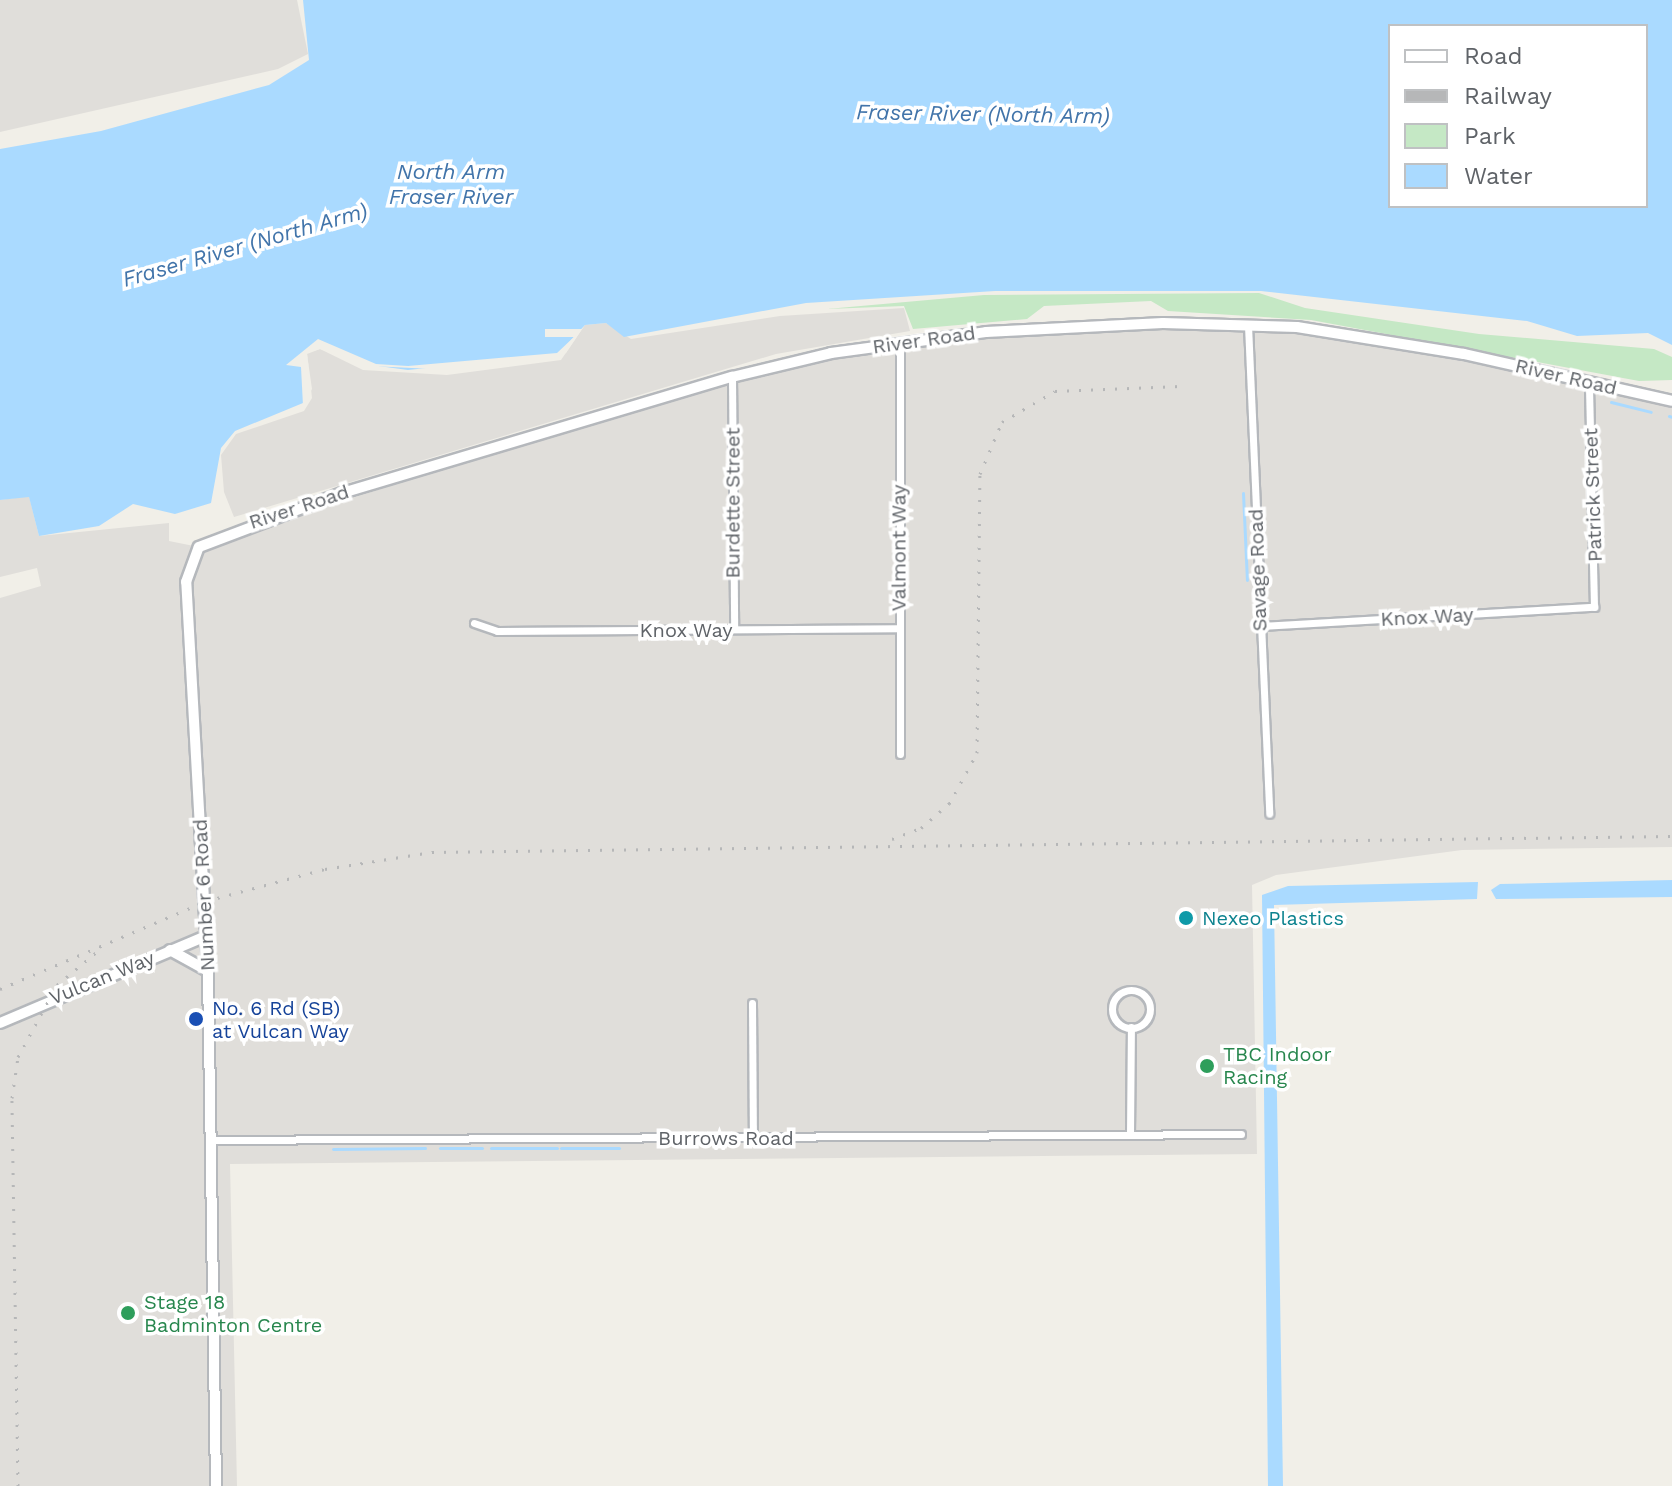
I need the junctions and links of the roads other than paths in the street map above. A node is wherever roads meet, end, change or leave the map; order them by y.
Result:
1 (1248, 325) junction
2 (900, 342) junction
3 (732, 377) junction
4 (1589, 382) junction
5 (1672, 401) edge
6 (199, 547) joint
7 (1594, 607) joint
8 (474, 623) dead end
9 (1260, 626) junction
10 (899, 628) junction
11 (734, 629) junction
12 (900, 754) dead end
13 (1269, 814) dead end
14 (206, 936) junction
15 (170, 950) junction
16 (208, 971) junction
17 (752, 1003) dead end
18 (0, 1023) edge
19 (1131, 1027) junction
20 (1241, 1134) dead end
21 (1130, 1135) junction
22 (753, 1138) junction
23 (210, 1140) junction
24 (216, 1486) edge

1 - 2 street, River Road
1 - 4 street, River Road
1 - 9 street, Savage Road
2 - 3 street, River Road
2 - 10 street, Valmont Way
3 - 6 street, River Road
3 - 11 street, Burdette Street
4 - 5 street, River Road
4 - 7 street, Patrick Street
6 - 14 street, Number 6 Road
7 - 9 street, Knox Way
8 - 11 street, Knox Way
9 - 13 street, Savage Road
10 - 11 street, Knox Way
10 - 12 street, Valmont Way
14 - 15 street, Vulcan Way
14 - 16 street, Number 6 Road
15 - 16 street
15 - 18 street, Vulcan Way
16 - 23 street, Number 6 Road
17 - 22 street
19 - 19 street
19 - 21 street
20 - 21 street, Burrows Road
21 - 22 street, Burrows Road
22 - 23 street, Burrows Road
23 - 24 street, Number 6 Road

